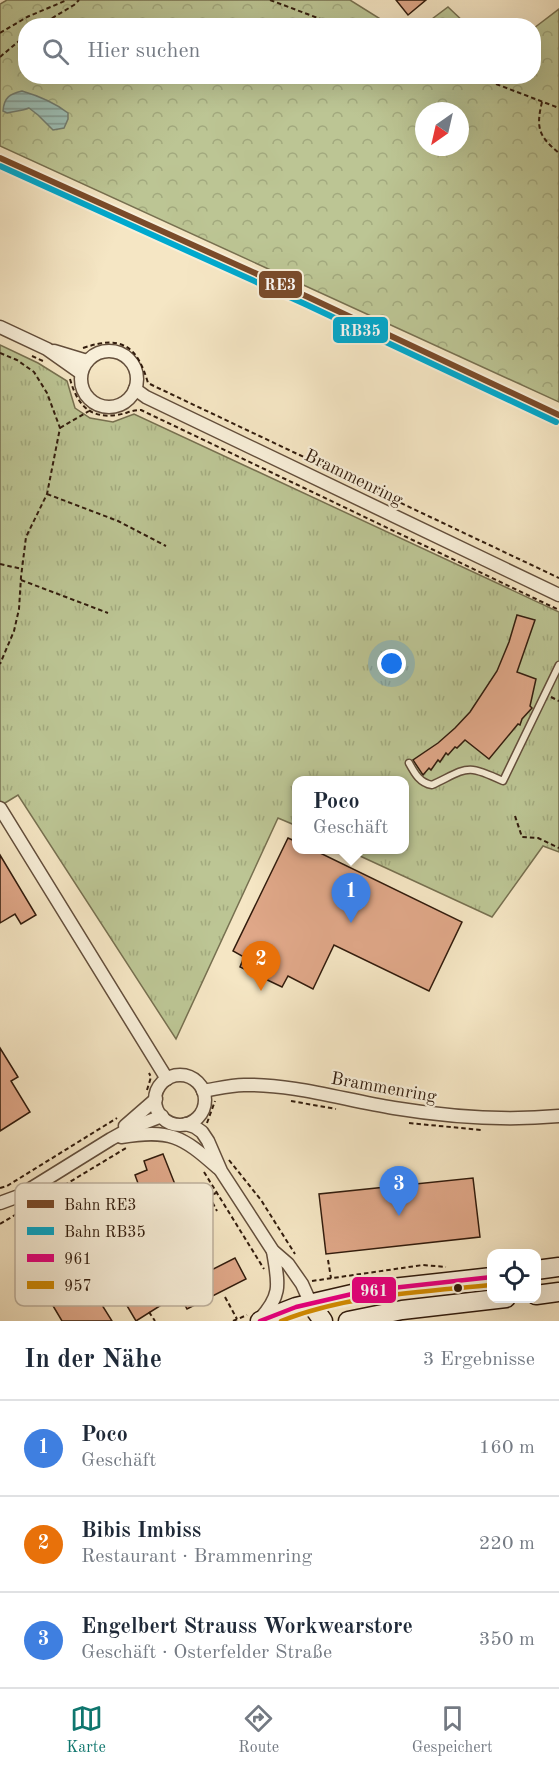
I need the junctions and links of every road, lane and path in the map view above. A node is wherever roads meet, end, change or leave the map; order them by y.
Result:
1 (67, 0) edge
2 (79, 0) edge
3 (270, 0) edge
4 (25, 18) edge
5 (52, 18) edge
6 (318, 18) edge
7 (18, 22) edge
8 (0, 33) edge
9 (18, 42) edge
10 (0, 57) edge
11 (496, 84) edge
12 (542, 102) junction
13 (559, 108) edge
14 (559, 153) edge
15 (0, 327) edge
16 (77, 348) dead end
17 (46, 350) junction
18 (0, 353) edge
19 (26, 353) dead end
20 (87, 361) junction
21 (46, 363) dead end
22 (65, 373) dead end
23 (81, 373) junction
24 (135, 389) junction
25 (89, 411) junction
26 (60, 428) junction
27 (47, 494) junction
28 (166, 546) dead end
29 (0, 564) edge
30 (22, 569) junction
31 (559, 578) edge
32 (21, 580) junction
33 (559, 594) edge
34 (559, 610) edge
35 (108, 613) dead end
36 (0, 664) edge
37 (559, 665) edge
38 (409, 763) dead end
39 (0, 808) edge
40 (515, 816) dead end
41 (559, 848) edge
42 (147, 1066) dead end
43 (167, 1079) junction
44 (203, 1091) junction
45 (151, 1096) junction
46 (162, 1116) junction
47 (559, 1116) edge
48 (117, 1118) dead end
49 (186, 1124) junction
50 (111, 1139) junction
51 (128, 1146) dead end
52 (228, 1159) dead end
53 (200, 1165) dead end
54 (221, 1171) junction
55 (40, 1183) edge
56 (67, 1183) edge
57 (211, 1183) edge
58 (213, 1186) edge
59 (0, 1188) edge
60 (217, 1193) junction
61 (213, 1194) edge
62 (15, 1197) edge
63 (0, 1203) edge
64 (213, 1204) edge
65 (217, 1211) dead end
66 (15, 1215) edge
67 (0, 1224) edge
68 (273, 1251) junction
69 (296, 1257) dead end
70 (328, 1260) dead end
71 (446, 1267) dead end
72 (559, 1267) edge
73 (541, 1269) edge
74 (308, 1274) dead end
75 (265, 1278) dead end
76 (331, 1278) junction
77 (487, 1278) edge
78 (559, 1292) edge
79 (541, 1294) edge
80 (225, 1297) dead end
81 (487, 1301) edge
82 (311, 1304) junction
83 (149, 1312) dead end
84 (237, 1319) dead end
85 (155, 1321) edge
86 (260, 1321) edge
87 (323, 1321) edge
88 (348, 1321) edge

1 - 4 path
2 - 5 path
3 - 6 path
7 - 8 path
9 - 10 path
11 - 12 path
12 - 13 path
12 - 14 path
15 - 17 street
16 - 31 path
17 - 20 street
17 - 23 street
18 - 26 path
19 - 21 path
20 - 23 street
20 - 24 street
22 - 25 path
23 - 24 street
24 - 33 street, Brammenring
25 - 26 path
25 - 34 path
26 - 27 path
27 - 28 path
27 - 30 path
29 - 30 path
30 - 32 path
32 - 35 path
32 - 36 path
37 - 38 lane
39 - 43 street
40 - 41 path
42 - 45 path
43 - 44 street
43 - 45 street
44 - 47 street, Brammenring
44 - 49 street
45 - 46 street
45 - 50 street
46 - 49 street
46 - 50 street
48 - 59 path
49 - 54 street
50 - 54 street
50 - 55 street
51 - 56 path
52 - 69 path
53 - 57 path
54 - 68 street
58 - 60 path
60 - 61 path
60 - 75 path
62 - 63 street
64 - 65 path
66 - 67 path
68 - 82 street
68 - 86 street
70 - 76 path
71 - 76 path
72 - 73 main road
74 - 76 path
77 - 82 main road
78 - 79 main road
80 - 84 path
81 - 88 main road
82 - 86 main road
82 - 87 main road
83 - 85 path

